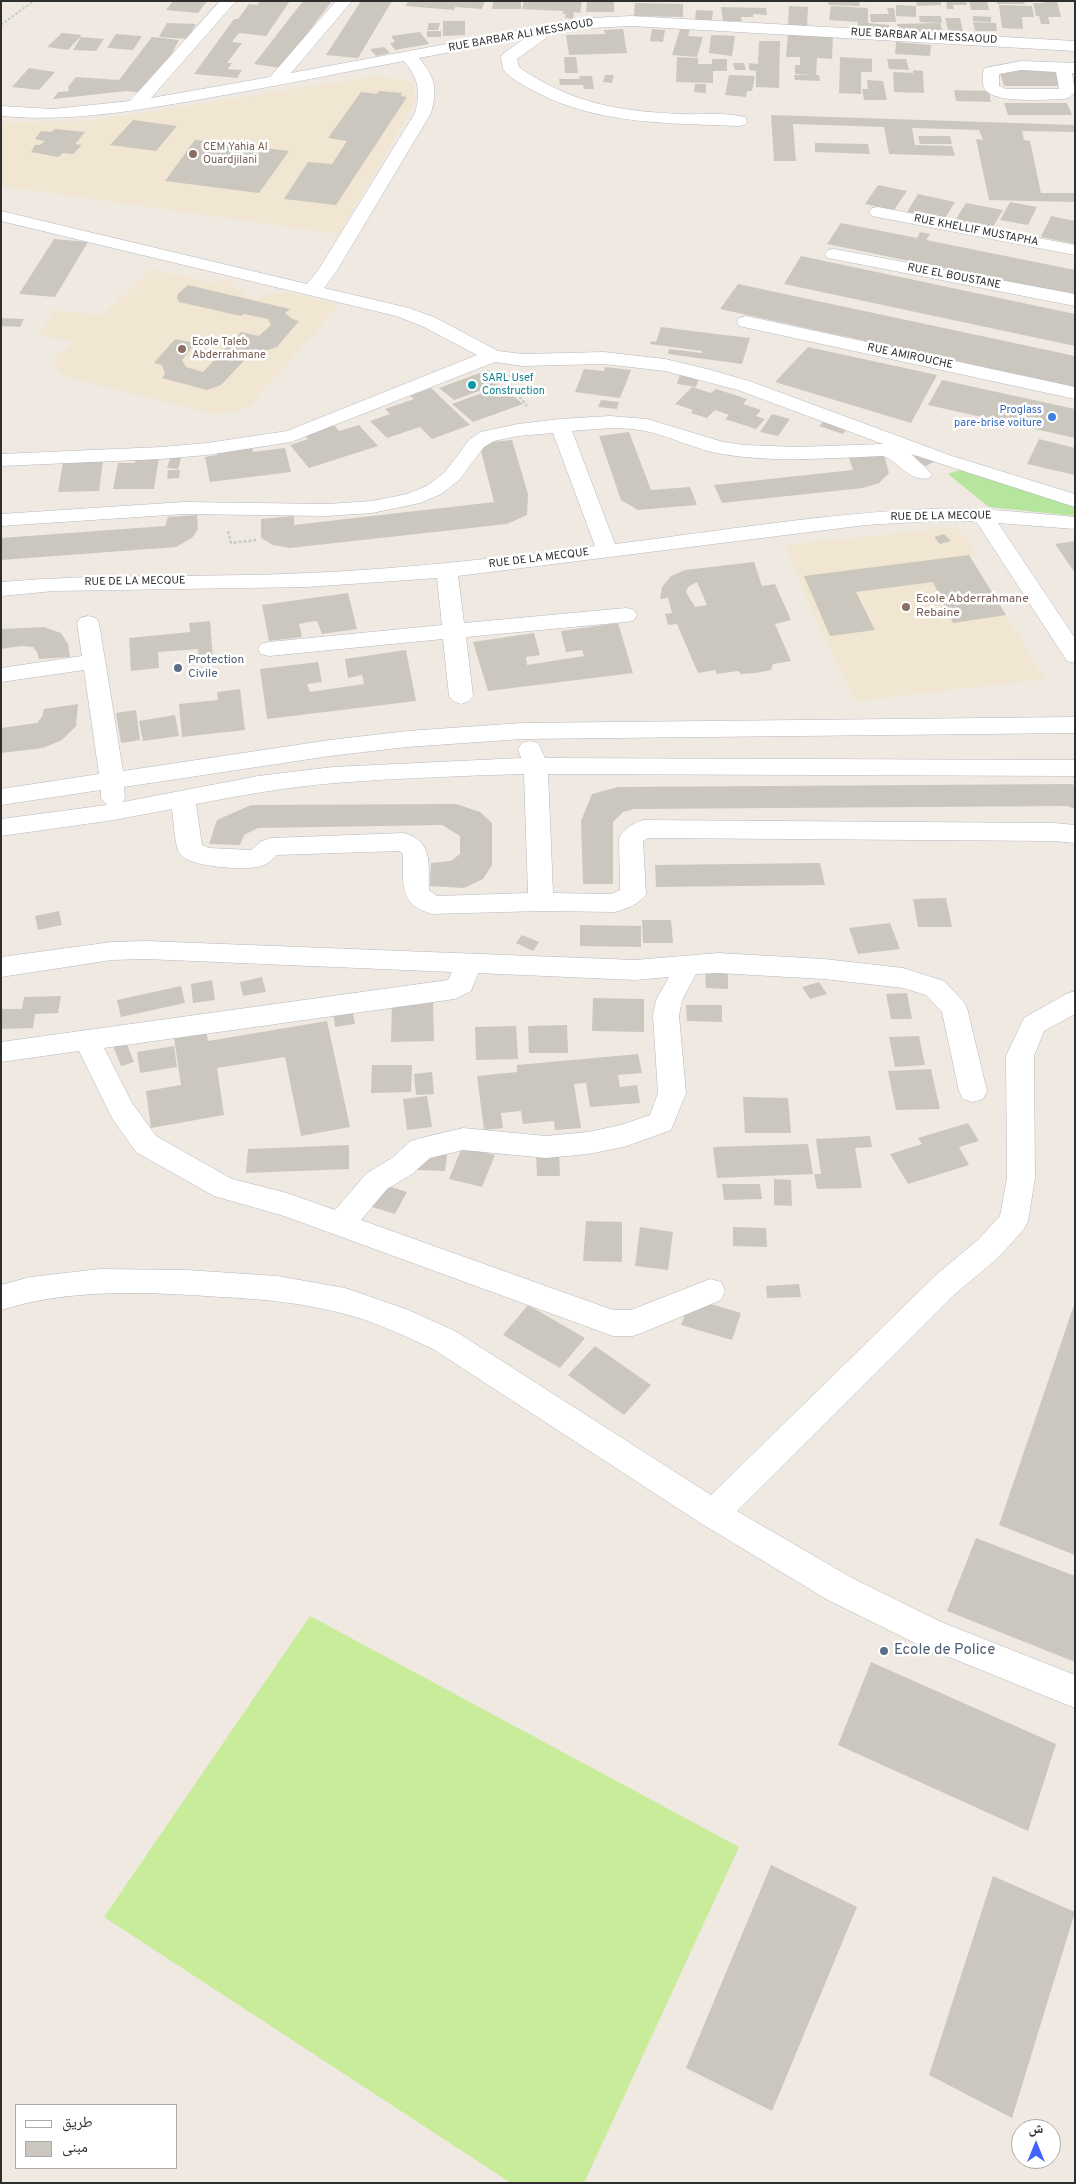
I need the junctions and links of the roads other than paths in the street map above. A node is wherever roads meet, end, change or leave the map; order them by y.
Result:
1 (229, 1) edge
2 (345, 1) edge
3 (547, 30) junction
4 (1075, 46) edge
5 (409, 56) junction
6 (275, 81) junction
7 (136, 104) junction
8 (1, 111) edge
9 (739, 121) dead end
10 (878, 212) dead end
11 (10, 218) edge
12 (1, 236) edge
13 (1075, 250) edge
14 (834, 254) dead end
15 (311, 290) junction
16 (1075, 300) edge
17 (746, 322) dead end
18 (491, 358) junction
19 (1075, 393) edge
20 (560, 426) junction
21 (1, 460) edge
22 (922, 474) dead end
23 (1075, 501) edge
24 (982, 515) junction
25 (1, 520) edge
26 (1075, 523) edge
27 (607, 550) junction
28 (447, 571) junction
29 (1, 589) edge
30 (626, 615) dead end
31 (88, 623) dead end
32 (453, 632) junction
33 (269, 649) dead end
34 (1075, 656) edge
35 (94, 661) junction
36 (1, 674) edge
37 (461, 696) dead end
38 (1075, 725) edge
39 (522, 731) junction
40 (536, 766) junction
41 (1075, 768) edge
42 (112, 780) junction
43 (1, 797) edge
44 (183, 799) junction
45 (114, 812) junction
46 (1, 828) edge
47 (1075, 834) edge
48 (541, 902) junction
49 (467, 963) junction
50 (688, 966) junction
51 (1, 967) edge
52 (1075, 1001) edge
53 (87, 1040) junction
54 (1, 1052) edge
55 (973, 1091) dead end
56 (340, 1224) junction
57 (710, 1291) dead end
58 (1, 1298) edge
59 (713, 1514) junction
60 (1075, 1692) edge

1 - 7 street
2 - 6 street
3 - 4 street, RUE BARBAR ALI MESSAOUD
3 - 5 street, RUE BARBAR ALI MESSAOUD
3 - 9 street
5 - 6 street, RUE BARBAR ALI MESSAOUD
5 - 15 street
6 - 7 street, RUE BARBAR ALI MESSAOUD
7 - 8 street, RUE BARBAR ALI MESSAOUD
10 - 13 street, RUE KHELLIF MUSTAPHA
11 - 12 street
11 - 15 street
14 - 16 street, RUE EL BOUSTANE
15 - 18 street
17 - 19 street, RUE AMIROUCHE
18 - 21 street
18 - 23 street
20 - 22 street
20 - 25 street
20 - 27 street
24 - 26 street, RUE DE LA MECQUE
24 - 27 street, RUE DE LA MECQUE
24 - 34 street
27 - 28 street, RUE DE LA MECQUE
28 - 29 street, RUE DE LA MECQUE
28 - 32 street
30 - 32 street
31 - 35 street
32 - 33 street
32 - 37 street
35 - 36 street
35 - 42 street
38 - 39 street
39 - 40 street
39 - 42 street
40 - 41 street
40 - 44 street
40 - 48 street
42 - 43 street
42 - 45 street
44 - 45 street
44 - 48 street
45 - 46 street
47 - 48 street
49 - 50 street
49 - 51 street
49 - 53 street
50 - 55 street
50 - 56 street
52 - 59 street
53 - 54 street
53 - 56 street
56 - 57 street
58 - 59 street
59 - 60 street

